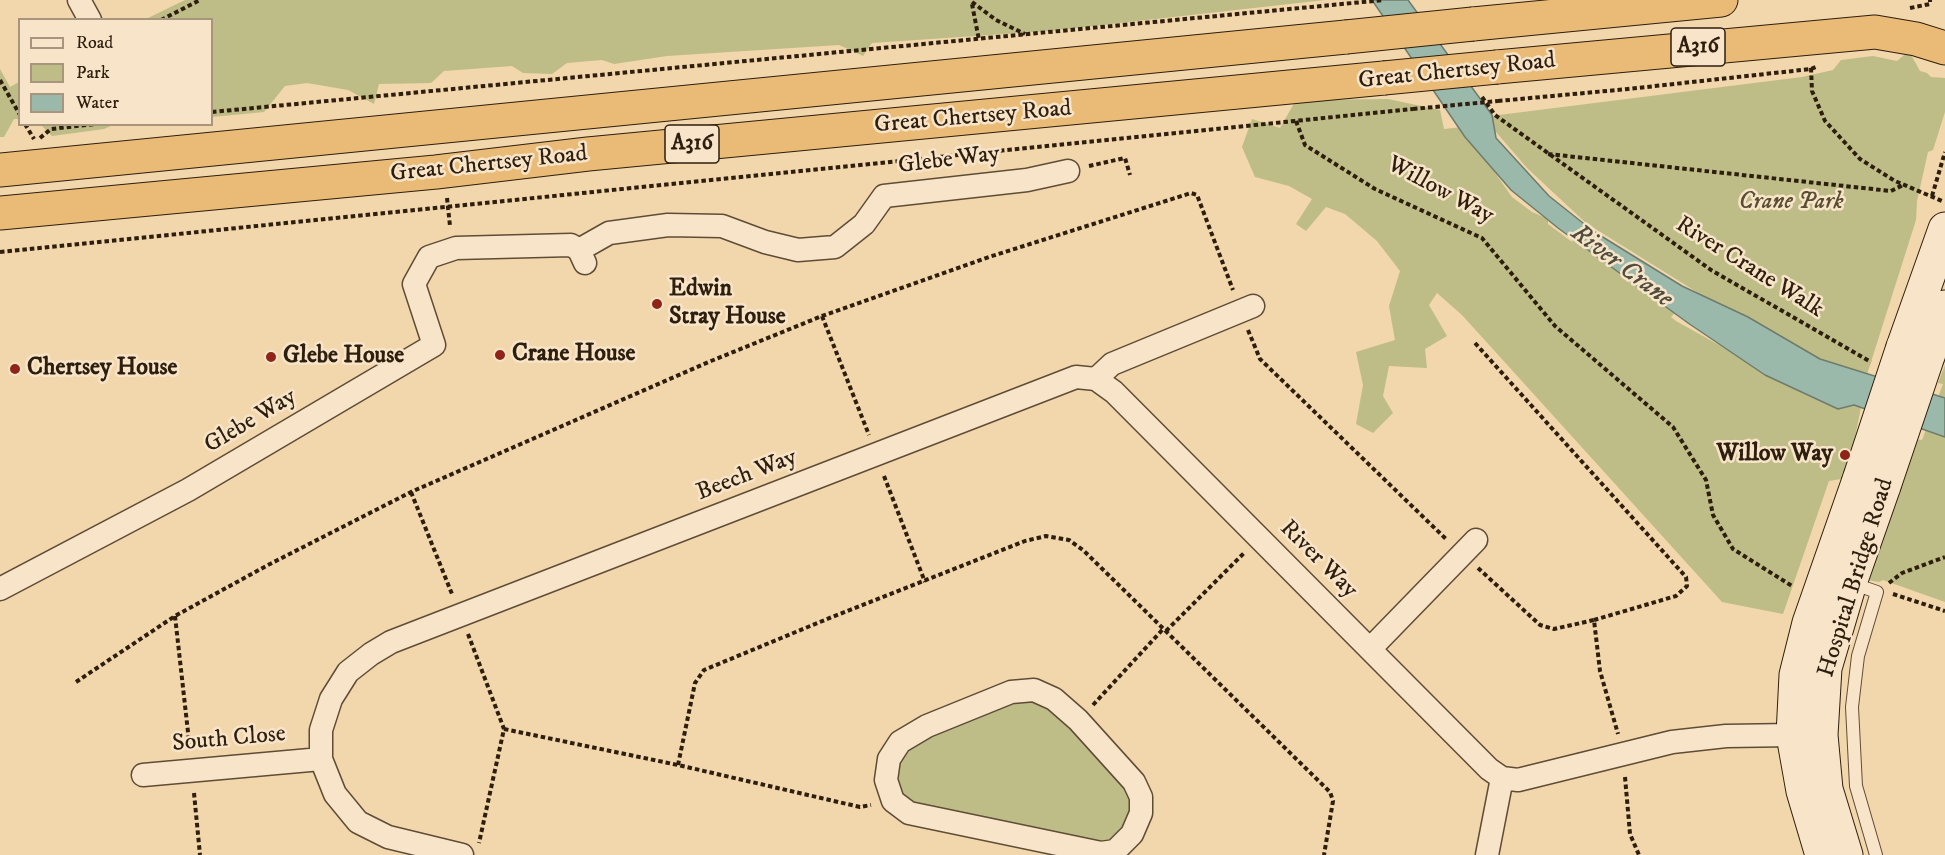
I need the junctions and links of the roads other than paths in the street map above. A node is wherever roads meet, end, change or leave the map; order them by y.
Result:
1 (79, 0) edge
2 (1721, 0) edge
3 (89, 18) edge
4 (1945, 48) edge
5 (0, 170) edge
6 (1068, 171) road end
7 (0, 213) edge
8 (1945, 230) edge
9 (1945, 307) edge
10 (1247, 308) road end
11 (1904, 356) junction
12 (1096, 379) junction
13 (1469, 547) road end
14 (1843, 587) junction
15 (0, 589) edge
16 (1370, 649) junction
17 (1807, 735) junction
18 (321, 759) junction
19 (143, 774) dead end
20 (1502, 778) junction
21 (1004, 845) edge
22 (462, 855) edge
23 (1486, 855) edge
24 (1822, 855) edge
25 (1846, 855) edge
26 (1876, 855) edge

1 - 3 street
2 - 5 highway, Great Chertsey Road / A316, bridge
4 - 7 highway, Great Chertsey Road / A316, bridge
6 - 15 street, Glebe Way
8 - 11 main road, Hospital Bridge Road
9 - 11 main road, Hospital Bridge Road
10 - 12 street
11 - 14 main road, Hospital Bridge Road, bridge
12 - 16 street, River Way
12 - 18 street, Beech Way
13 - 16 street
14 - 17 main road, Hospital Bridge Road
14 - 26 lane
16 - 20 street, River Way
17 - 20 street
17 - 24 main road, Hospital Bridge Road
17 - 25 main road, Hospital Bridge Road
18 - 19 street, South Close
18 - 22 street
20 - 23 street
21 - 21 street

